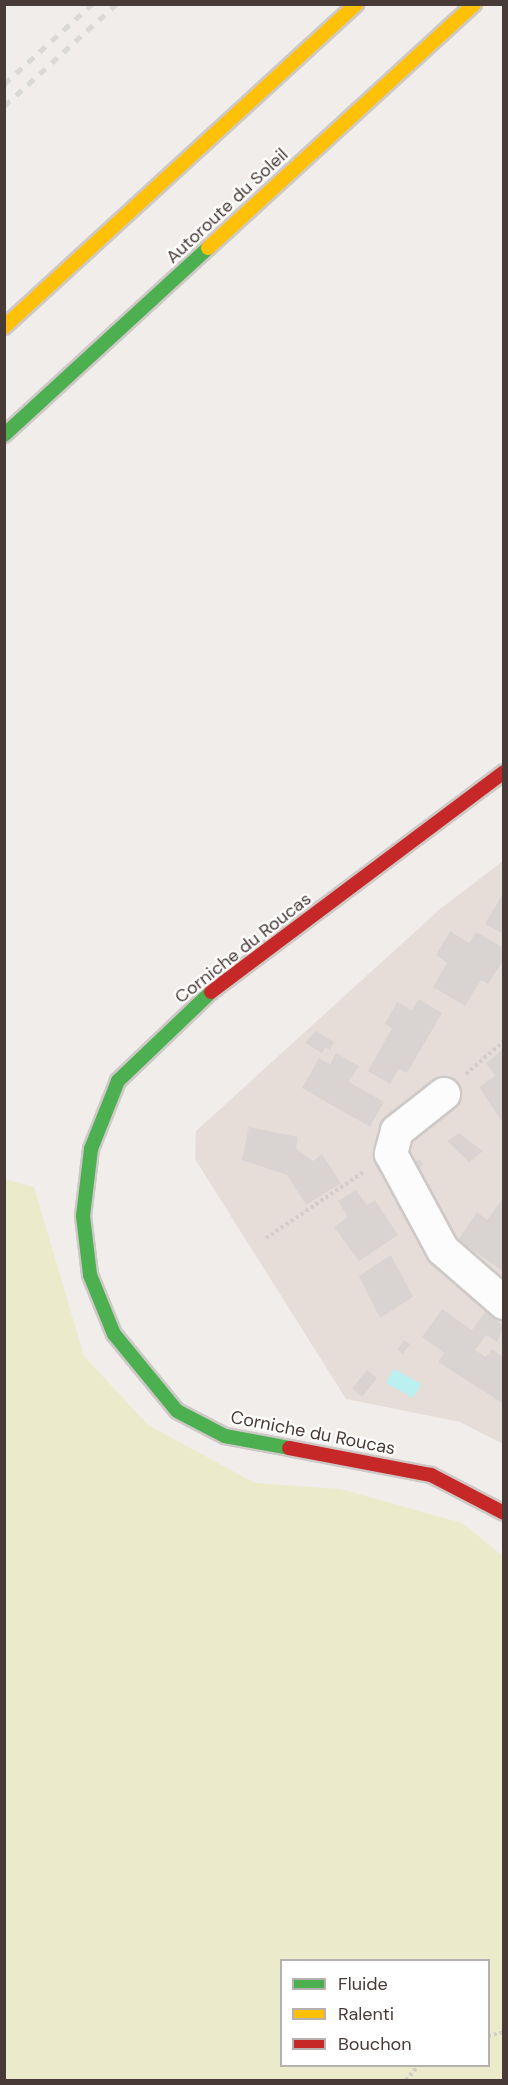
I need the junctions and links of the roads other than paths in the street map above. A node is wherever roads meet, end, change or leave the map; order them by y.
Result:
1 (357, 4) edge
2 (474, 4) edge
3 (4, 327) edge
4 (4, 435) edge
5 (504, 772) edge
6 (444, 1094) road end
7 (504, 1303) edge
8 (504, 1513) edge

1 - 3 main road
2 - 4 main road, Autoroute du Soleil
5 - 8 main road, Corniche du Roucas
6 - 7 street

